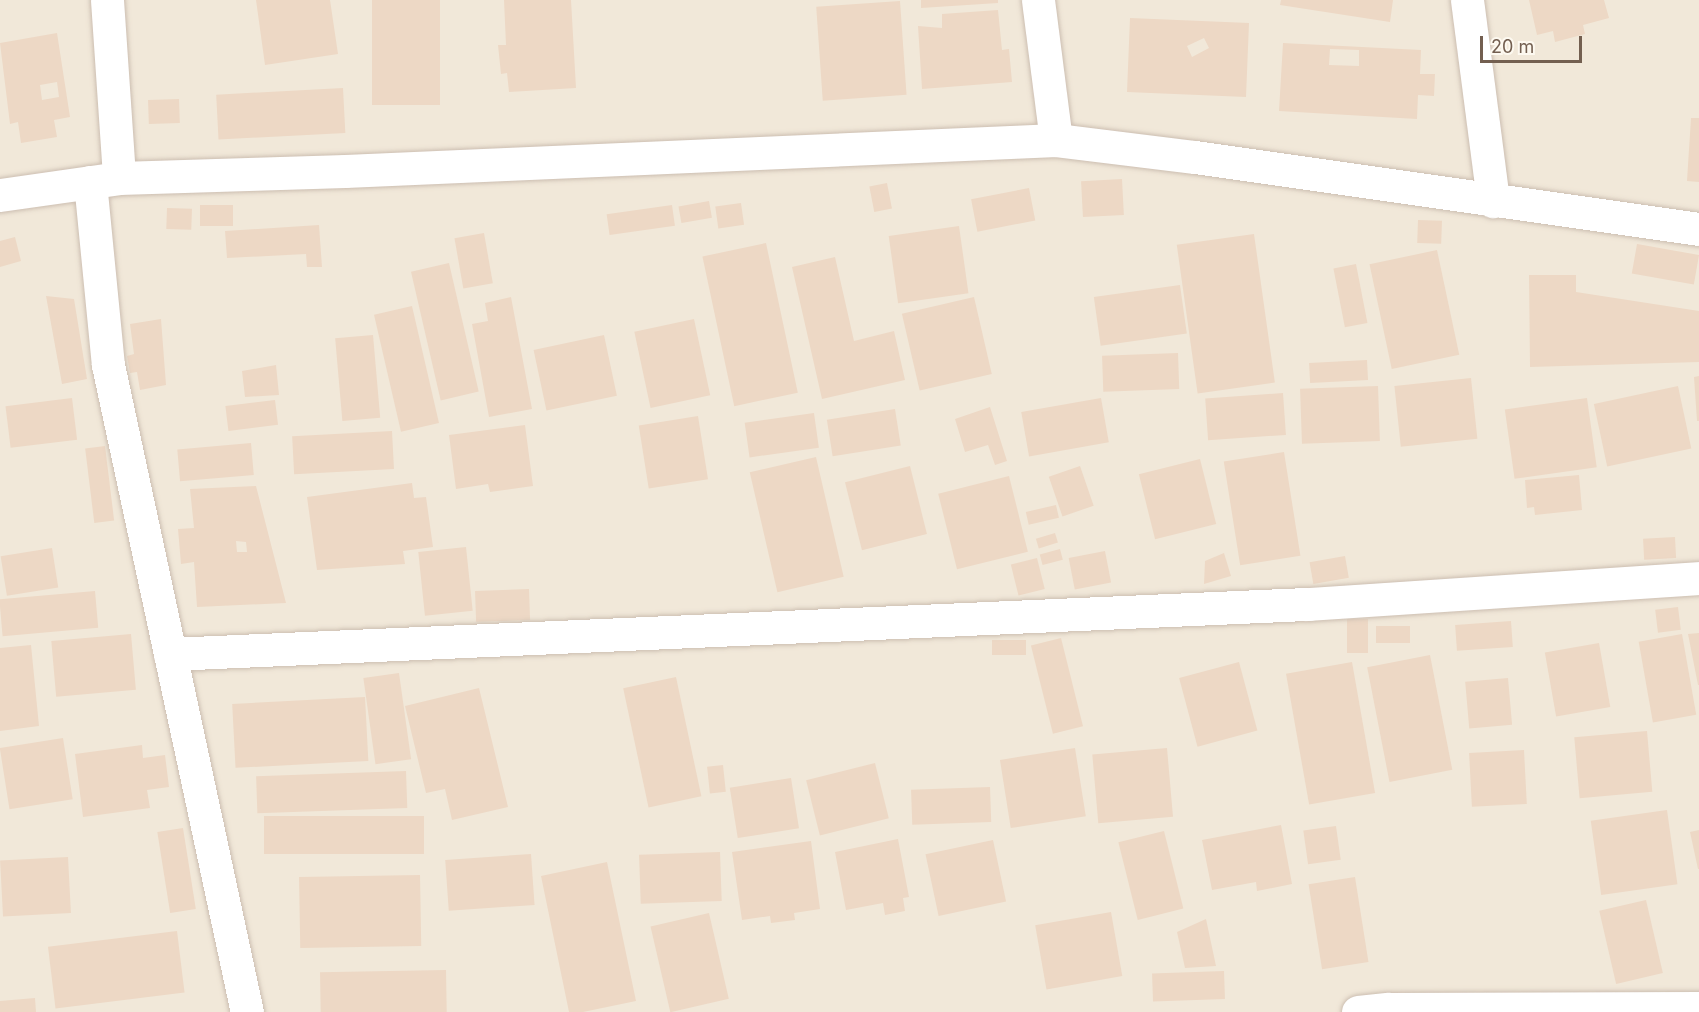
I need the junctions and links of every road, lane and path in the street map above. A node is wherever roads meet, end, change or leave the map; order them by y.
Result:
1 (107, 0) edge
2 (1038, 0) edge
3 (1467, 0) edge
4 (1056, 140) junction
5 (104, 180) junction
6 (0, 195) edge
7 (1494, 201) junction
8 (1699, 229) edge
9 (1699, 578) edge
10 (170, 654) junction
11 (1699, 1008) edge
12 (247, 1012) edge
13 (1358, 1012) edge

1 - 5 street
2 - 4 street
3 - 7 street
4 - 5 street
4 - 7 street
5 - 6 street
5 - 10 street
7 - 8 street
9 - 10 street
10 - 12 street
11 - 13 street

